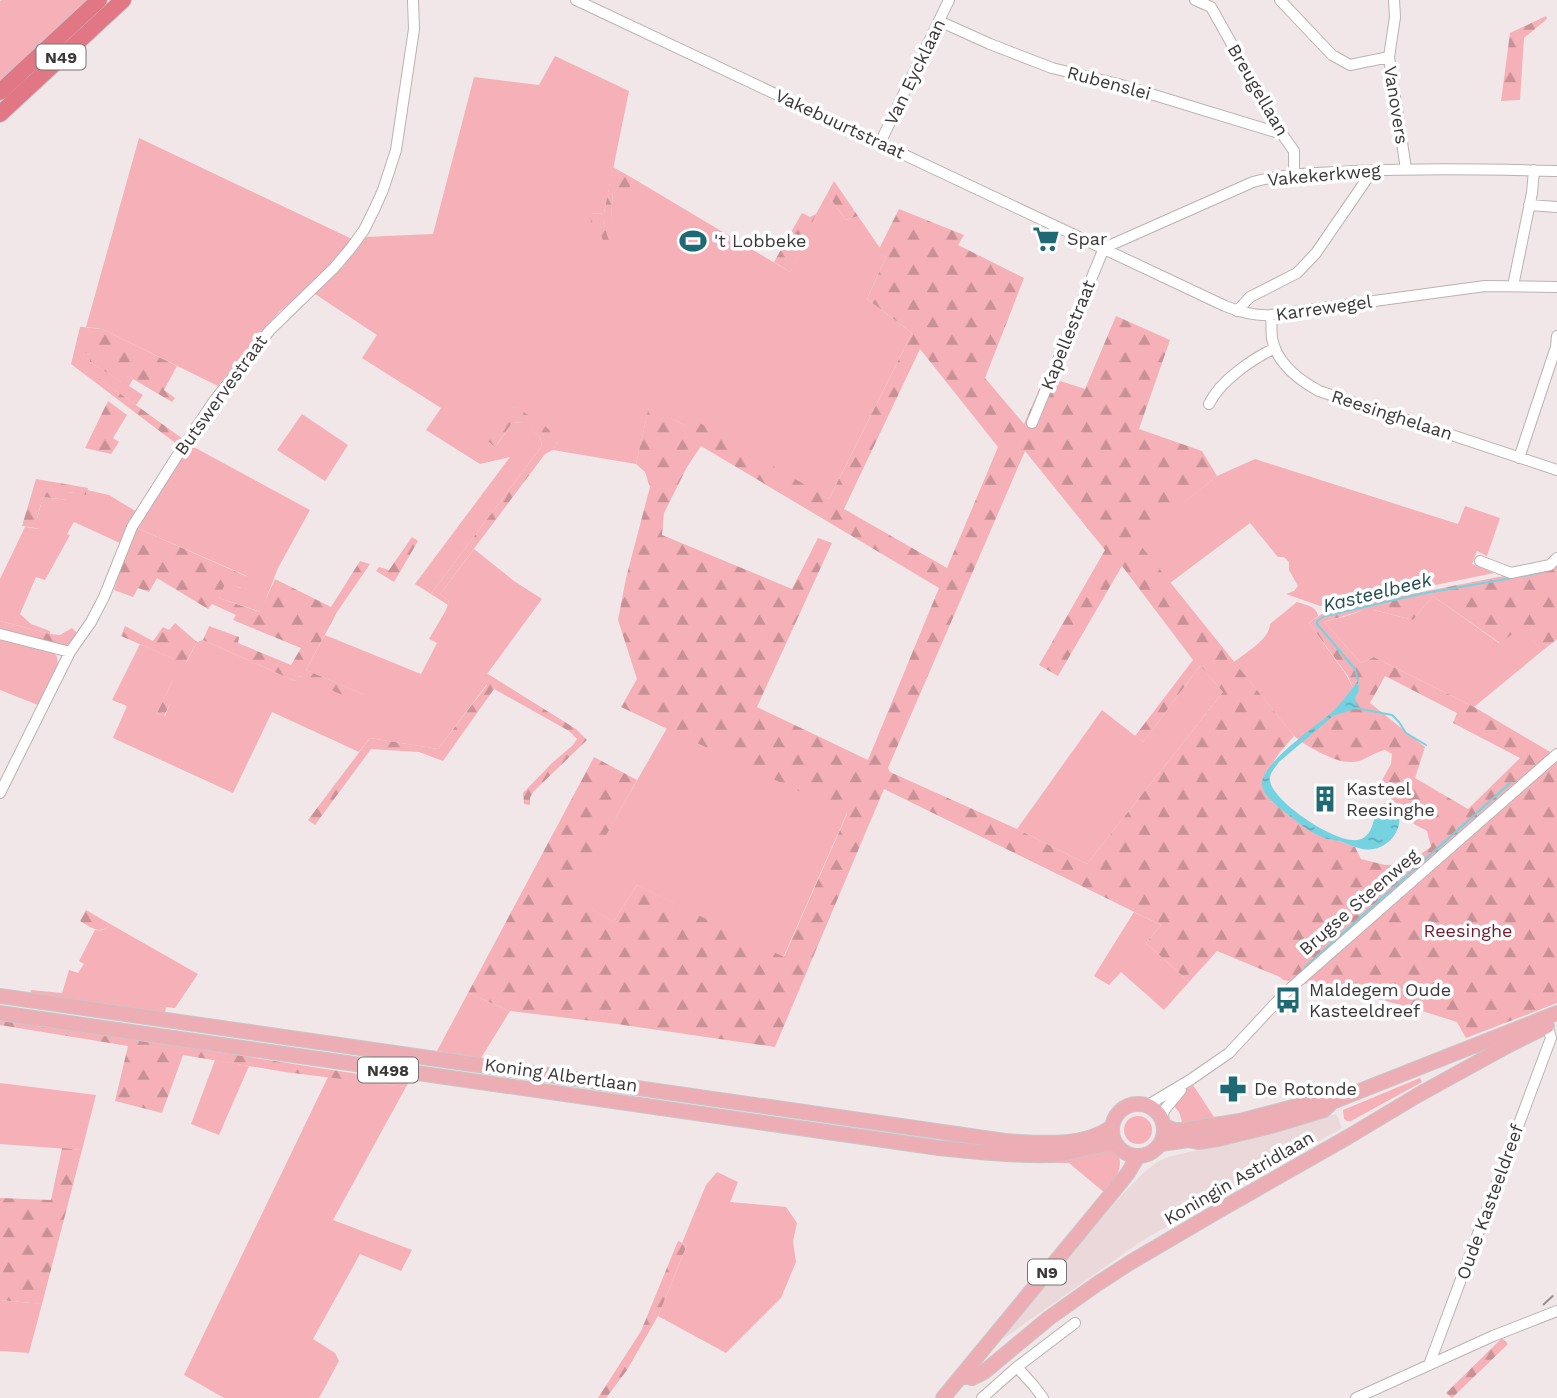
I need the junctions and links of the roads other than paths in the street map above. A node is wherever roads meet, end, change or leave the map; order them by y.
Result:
1 (99, 0) edge
2 (123, 0) edge
3 (413, 0) edge
4 (576, 0) edge
5 (948, 0) edge
6 (1197, 0) edge
7 (1280, 0) edge
8 (1394, 0) edge
9 (939, 21) junction
10 (1389, 57) junction
11 (0, 92) edge
12 (0, 114) edge
13 (1282, 134) junction
14 (880, 143) junction
15 (1406, 169) junction
16 (1373, 170) junction
17 (1534, 170) junction
18 (1557, 171) edge
19 (1294, 174) junction
20 (1529, 205) junction
21 (1557, 207) edge
22 (1104, 248) junction
23 (1513, 286) junction
24 (1557, 287) edge
25 (1237, 311) junction
26 (1271, 315) junction
27 (1557, 336) edge
28 (1275, 348) junction
29 (1220, 408) dead end
30 (1032, 423) dead end
31 (1519, 458) junction
32 (1557, 470) edge
33 (1557, 558) edge
34 (1480, 561) dead end
35 (0, 634) edge
36 (71, 652) junction
37 (1557, 754) edge
38 (0, 793) edge
39 (0, 996) edge
40 (0, 1013) edge
41 (1551, 1027) edge
42 (1190, 1080) junction
43 (1332, 1102) junction
44 (1148, 1105) junction
45 (1163, 1121) junction
46 (1112, 1127) junction
47 (1161, 1144) junction
48 (1127, 1151) junction
49 (1557, 1311) edge
50 (1074, 1323) dead end
51 (1429, 1365) junction
52 (1017, 1367) junction
53 (962, 1375) junction
54 (943, 1398) edge
55 (982, 1398) edge
56 (1043, 1398) edge
57 (1356, 1398) edge

1 - 11 highway, N49
2 - 12 highway, N49
3 - 36 street, Butswervestraat
4 - 14 street, Vakebuurtstraat
5 - 9 street, Van Eycklaan
6 - 13 street, Breugellaan
7 - 10 street
8 - 10 street, Vanovers
9 - 13 street, Rubenslei
9 - 14 street, Van Eycklaan
10 - 15 street, Vanovers
13 - 19 street, Breugellaan
14 - 22 street, Vakebuurtstraat
15 - 16 street, Vakekerkweg
15 - 17 street, Vakekerkweg
16 - 19 street, Vakekerkweg
16 - 25 street
17 - 18 street, Vakekerkweg
17 - 20 street
19 - 22 street, Vakekerkweg
20 - 21 street
20 - 23 street
22 - 25 street, Karrewegel
22 - 30 street, Kapellestraat
23 - 24 street, Karrewegel
23 - 26 street, Karrewegel
25 - 26 street, Karrewegel
26 - 28 street, Reesinghelaan
27 - 31 street
28 - 29 street, Karrewegel
28 - 31 street, Reesinghelaan
31 - 32 street, Reesinghelaan
33 - 34 street
35 - 36 street
36 - 38 street, Butswervestraat
37 - 42 street, Brugse Steenweg
39 - 46 main road, Koning Albertlaan / N498
40 - 48 main road, Koning Albertlaan / N498
41 - 43 main road, Koningin Astridlaan
41 - 51 street, Oude Kasteeldreef
41 - 53 main road, Koningin Astridlaan
42 - 44 street, Brugse Steenweg
42 - 45 street, Brugse Steenweg
43 - 45 main road, Koningin Astridlaan
43 - 47 main road, Koningin Astridlaan
44 - 45 main road
44 - 46 main road, Brugse Steenweg
45 - 47 main road, Brugse Steenweg
46 - 48 main road
47 - 48 main road
48 - 53 main road, N9
49 - 51 street
50 - 52 street
51 - 57 street
52 - 55 street
52 - 56 street
53 - 54 main road, N9

